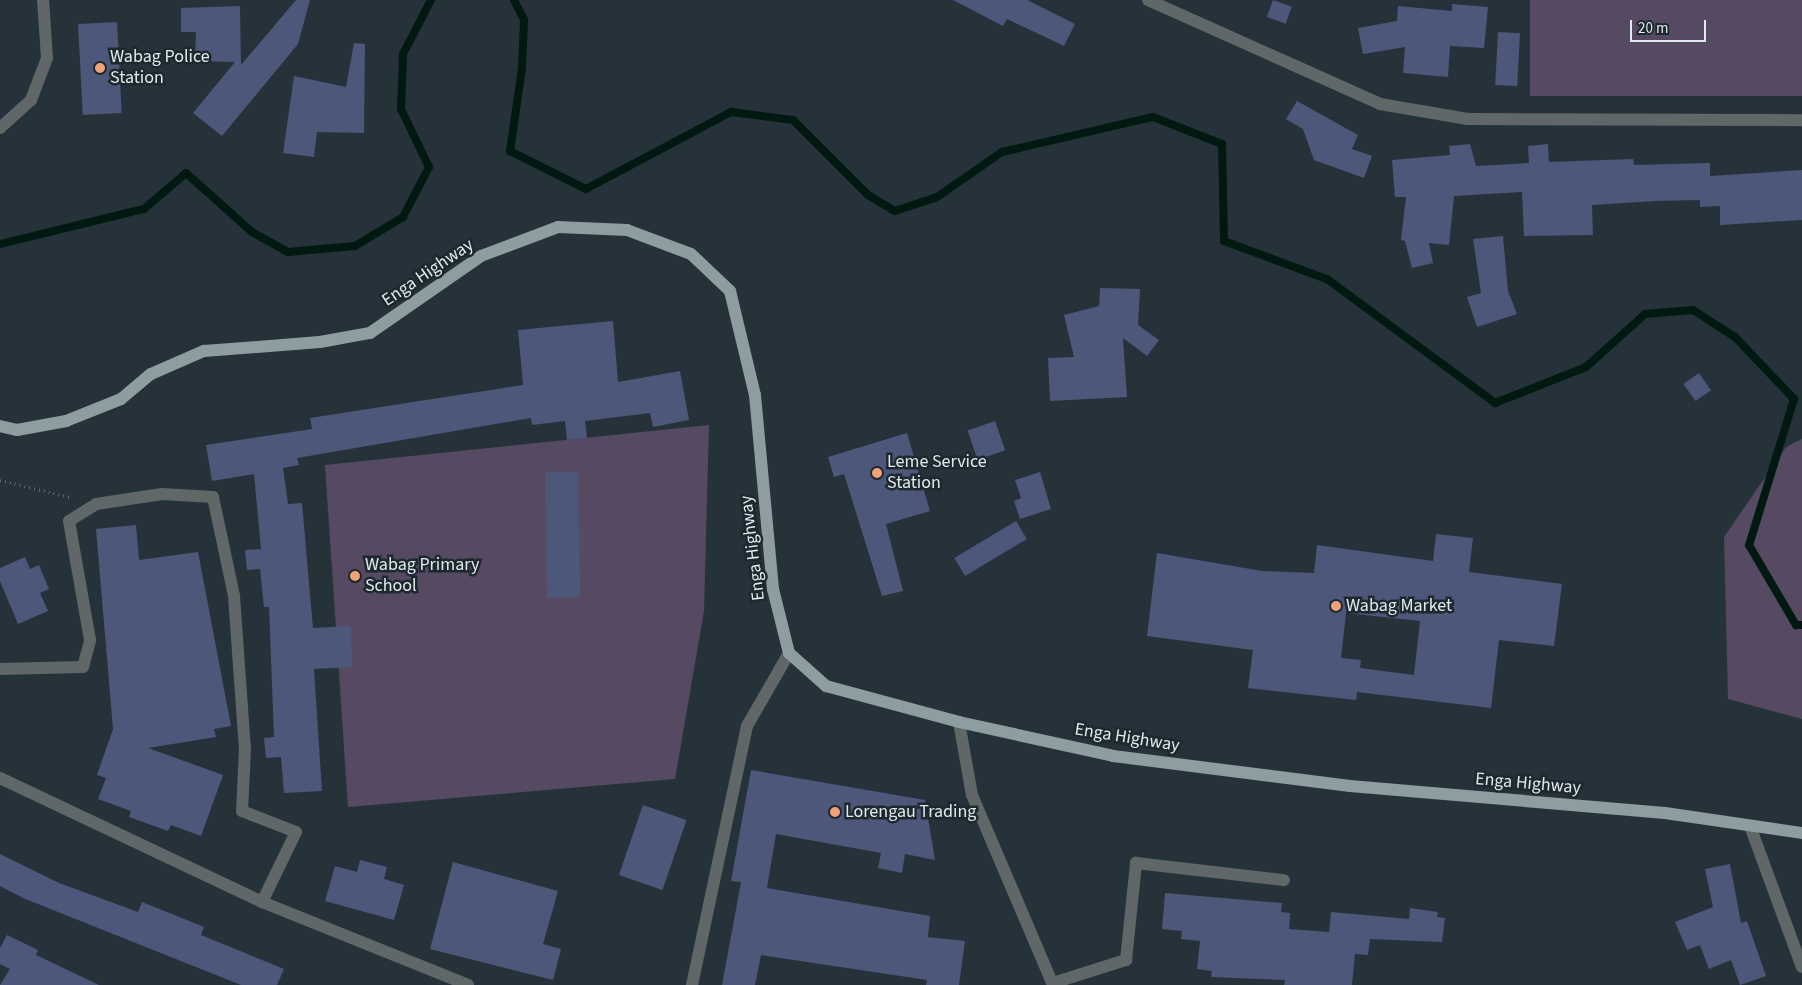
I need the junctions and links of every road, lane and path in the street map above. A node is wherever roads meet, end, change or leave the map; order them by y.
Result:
1 (43, 0) edge
2 (1148, 0) edge
3 (1802, 120) edge
4 (0, 128) edge
5 (0, 426) edge
6 (0, 480) edge
7 (96, 504) junction
8 (789, 653) junction
9 (0, 669) edge
10 (959, 722) junction
11 (0, 778) edge
12 (1750, 826) junction
13 (1802, 833) edge
14 (1284, 880) dead end
15 (262, 902) junction
16 (1802, 967) edge
17 (1053, 984) edge
18 (468, 985) edge
19 (692, 985) edge

1 - 4 street
2 - 3 street
5 - 8 main road, Enga Highway
6 - 7 path
7 - 9 street
7 - 15 street
8 - 10 main road, Enga Highway
8 - 19 street
10 - 12 main road, Enga Highway
10 - 17 street
11 - 15 street
12 - 13 main road, Enga Highway
12 - 16 street
14 - 17 street
15 - 18 street

